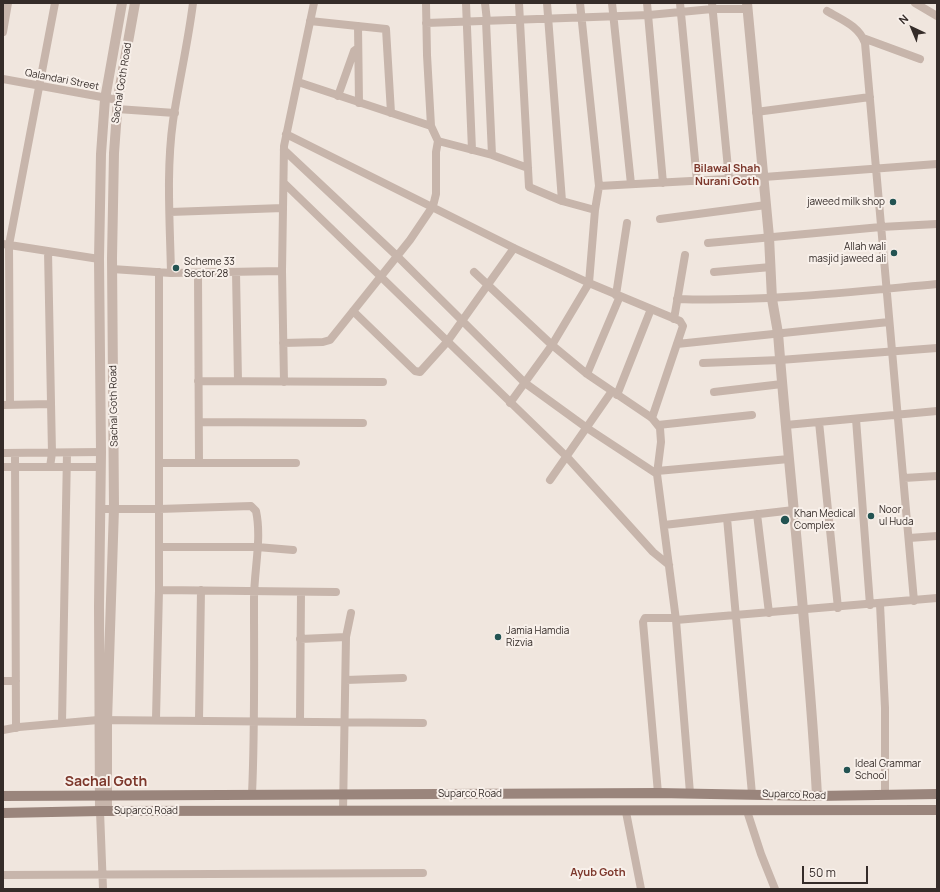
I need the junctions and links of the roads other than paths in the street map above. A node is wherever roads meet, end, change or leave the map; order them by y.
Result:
1 (8, 3) edge
2 (55, 3) edge
3 (122, 3) edge
4 (135, 3) edge
5 (192, 3) edge
6 (314, 3) edge
7 (426, 3) edge
8 (466, 3) edge
9 (485, 3) edge
10 (519, 3) edge
11 (547, 3) edge
12 (580, 3) edge
13 (612, 3) edge
14 (648, 3) edge
15 (680, 3) edge
16 (914, 3) edge
17 (712, 6) edge
18 (747, 6) edge
19 (827, 10) dead end
20 (681, 12) junction
21 (649, 15) junction
22 (613, 16) junction
23 (937, 16) edge
24 (582, 18) junction
25 (548, 19) junction
26 (520, 20) junction
27 (310, 21) junction
28 (466, 22) junction
29 (486, 22) junction
30 (426, 23) junction
31 (358, 26) junction
32 (3, 32) edge
33 (863, 38) junction
34 (358, 48) junction
35 (920, 59) dead end
36 (3, 79) edge
37 (298, 82) junction
38 (39, 86) junction
39 (338, 96) junction
40 (870, 97) junction
41 (105, 99) junction
42 (359, 103) junction
43 (118, 105) junction
44 (756, 112) junction
45 (175, 113) junction
46 (391, 113) junction
47 (431, 126) junction
48 (286, 134) junction
49 (438, 141) junction
50 (284, 150) junction
51 (472, 150) junction
52 (492, 155) junction
53 (937, 164) edge
54 (528, 168) junction
55 (875, 169) junction
56 (764, 177) junction
57 (729, 179) junction
58 (697, 181) junction
59 (663, 182) junction
60 (284, 183) junction
61 (631, 184) junction
62 (599, 186) junction
63 (562, 201) junction
64 (766, 205) junction
65 (433, 206) junction
66 (283, 208) junction
67 (595, 210) junction
68 (170, 212) junction
69 (660, 218) dead end
70 (627, 223) dead end
71 (937, 224) edge
72 (881, 227) junction
73 (769, 237) junction
74 (708, 243) dead end
75 (6, 245) edge
76 (514, 248) junction
77 (48, 251) junction
78 (685, 255) dead end
79 (397, 256) junction
80 (99, 259) junction
81 (770, 267) junction
82 (112, 269) junction
83 (282, 271) junction
84 (159, 272) junction
85 (236, 272) junction
86 (474, 272) dead end
87 (714, 272) dead end
88 (171, 273) junction
89 (198, 273) junction
90 (380, 276) junction
91 (589, 283) junction
92 (937, 284) edge
93 (488, 285) junction
94 (887, 289) junction
95 (618, 295) junction
96 (677, 299) junction
97 (772, 299) junction
98 (651, 309) junction
99 (353, 310) junction
100 (674, 318) junction
101 (463, 321) junction
102 (6, 322) edge
103 (889, 322) junction
104 (778, 333) junction
105 (447, 342) junction
106 (283, 343) junction
107 (677, 344) junction
108 (552, 345) junction
109 (937, 348) edge
110 (892, 352) junction
111 (780, 360) junction
112 (703, 363) dead end
113 (6, 364) edge
114 (588, 374) junction
115 (198, 381) junction
116 (238, 381) junction
117 (284, 382) junction
118 (383, 382) dead end
119 (525, 383) junction
120 (782, 384) junction
121 (714, 392) dead end
122 (615, 393) junction
123 (510, 403) junction
124 (51, 404) junction
125 (6, 405) edge
126 (937, 411) edge
127 (752, 415) dead end
128 (897, 415) junction
129 (652, 418) junction
130 (856, 419) junction
131 (199, 422) junction
132 (819, 422) junction
133 (363, 423) dead end
134 (658, 425) junction
135 (786, 426) junction
136 (587, 428) junction
137 (101, 452) junction
138 (3, 453) edge
139 (15, 453) junction
140 (52, 453) junction
141 (67, 453) junction
142 (568, 457) junction
143 (789, 459) junction
144 (159, 463) junction
145 (199, 463) junction
146 (296, 463) dead end
147 (3, 467) edge
148 (15, 467) junction
149 (50, 467) junction
150 (101, 467) junction
151 (67, 468) junction
152 (657, 473) junction
153 (937, 476) edge
154 (904, 478) junction
155 (550, 480) dead end
156 (114, 508) junction
157 (101, 509) junction
158 (159, 509) junction
159 (794, 510) junction
160 (756, 514) junction
161 (727, 518) junction
162 (664, 525) junction
163 (937, 536) edge
164 (909, 538) junction
165 (159, 547) junction
166 (257, 547) junction
167 (293, 550) dead end
168 (669, 566) junction
169 (159, 590) junction
170 (201, 590) junction
171 (254, 591) junction
172 (301, 592) junction
173 (336, 592) dead end
174 (937, 598) edge
175 (914, 601) junction
176 (880, 604) junction
177 (870, 605) junction
178 (838, 608) junction
179 (804, 611) junction
180 (351, 612) dead end
181 (769, 613) junction
182 (736, 616) junction
183 (676, 619) junction
184 (346, 637) junction
185 (300, 639) junction
186 (403, 678) dead end
187 (346, 680) junction
188 (3, 681) edge
189 (16, 681) junction
190 (156, 719) junction
191 (103, 720) junction
192 (199, 720) junction
193 (255, 720) junction
194 (300, 721) junction
195 (346, 722) junction
196 (423, 723) dead end
197 (62, 724) junction
198 (16, 728) junction
199 (3, 730) edge
200 (655, 793) junction
201 (690, 793) junction
202 (252, 794) junction
203 (752, 794) junction
204 (937, 794) edge
205 (343, 795) junction
206 (885, 795) junction
207 (3, 796) edge
208 (104, 796) junction
209 (817, 796) junction
210 (836, 796) junction
211 (837, 810) junction
212 (937, 810) edge
213 (104, 811) junction
214 (344, 811) junction
215 (652, 811) junction
216 (747, 811) junction
217 (626, 812) junction
218 (3, 813) edge
219 (422, 873) dead end
220 (3, 875) edge
221 (103, 875) junction
222 (103, 889) edge
223 (641, 889) edge
224 (775, 889) edge

1 - 32 street
2 - 38 street
3 - 41 street, Sachal Goth Road
4 - 43 street, Sachal Goth Road
5 - 45 street
6 - 27 street
7 - 30 street
8 - 28 street
9 - 29 street
10 - 26 street
11 - 25 street
12 - 24 street
13 - 22 street
14 - 21 street
15 - 20 street
16 - 23 street
17 - 18 street
17 - 20 street
17 - 57 street
18 - 44 street
19 - 33 street
20 - 21 street
20 - 58 street
21 - 22 street
21 - 59 street
22 - 24 street
22 - 61 street
24 - 25 street
24 - 62 street
25 - 26 street
25 - 63 street
26 - 29 street
26 - 54 street
27 - 31 street
27 - 37 street
28 - 29 street
28 - 30 street
28 - 51 street
29 - 52 street
30 - 47 street
31 - 34 street
31 - 46 street
33 - 35 street
33 - 40 street
34 - 39 street
34 - 42 street
36 - 38 street, Qalandari Street
37 - 39 street
37 - 48 street
38 - 41 street, Qalandari Street
38 - 75 street
39 - 42 street
40 - 44 street
40 - 55 street
41 - 43 street, Qalandari Street
41 - 80 street, Sachal Goth Road
42 - 46 street
43 - 45 street, Qalandari Street
43 - 82 street, Sachal Goth Road
44 - 56 street
45 - 68 street
46 - 47 street
47 - 49 street
48 - 50 street
48 - 65 street
49 - 51 street
49 - 65 street
50 - 60 street
50 - 79 street
51 - 52 street
52 - 54 street
53 - 55 street
54 - 63 street
55 - 56 street
55 - 72 street
56 - 57 street
56 - 64 street
57 - 58 street
58 - 59 street
59 - 61 street
60 - 66 street
60 - 90 street
61 - 62 street
62 - 67 street
63 - 67 street
64 - 69 street
64 - 73 street
65 - 76 street
65 - 79 street
66 - 68 street
66 - 83 street
67 - 91 street
68 - 88 street
70 - 95 street
71 - 72 street
72 - 73 street
72 - 94 street
73 - 74 street
73 - 81 street
75 - 77 street
75 - 102 street
76 - 91 street
76 - 93 street
77 - 80 street
77 - 124 street
78 - 96 street
79 - 90 street
79 - 101 street
80 - 137 street, Sachal Goth Road
81 - 87 street
81 - 97 street
82 - 84 street
82 - 156 street, Sachal Goth Road
83 - 85 street
83 - 106 street
84 - 88 street
84 - 144 street
85 - 89 street
85 - 116 street
86 - 93 street
88 - 89 street
89 - 115 street
90 - 99 street
90 - 105 street
91 - 95 street
91 - 108 street
92 - 94 street
93 - 101 street
93 - 108 street
94 - 97 street
94 - 103 street
95 - 98 street
95 - 114 street
96 - 97 street
96 - 100 street
97 - 104 street
98 - 100 street
98 - 122 street
99 - 105 street
99 - 106 street
100 - 107 street
101 - 105 street
101 - 119 street
102 - 113 street
103 - 104 street
103 - 110 street
104 - 107 street
104 - 111 street
105 - 123 street
106 - 117 street
107 - 129 street
108 - 114 street
108 - 119 street
109 - 110 street
110 - 111 street
110 - 128 street
111 - 112 street
111 - 120 street
113 - 125 street
114 - 122 street
115 - 116 street
115 - 131 street
116 - 117 street
117 - 118 street
119 - 123 street
119 - 136 street
120 - 121 street
120 - 135 street
122 - 129 street
122 - 136 street
123 - 142 street
124 - 125 street
124 - 140 street
126 - 128 street
127 - 134 street
128 - 130 street
128 - 154 street
129 - 134 street
130 - 132 street
130 - 177 street
131 - 133 street
131 - 145 street
132 - 135 street
132 - 178 street
134 - 152 street
135 - 143 street
136 - 142 street
136 - 152 street
137 - 141 street
137 - 150 street, Sachal Goth Road
138 - 139 street
139 - 140 street
139 - 148 street
140 - 141 street
140 - 149 street
141 - 151 street
142 - 155 street
142 - 168 street
143 - 152 street
143 - 159 street
144 - 145 street
144 - 158 street
145 - 146 street
147 - 148 street
148 - 149 street
148 - 189 street
149 - 151 street
150 - 151 street
150 - 157 street, Sachal Goth Road
151 - 197 street
152 - 162 street
153 - 154 street
154 - 164 street
156 - 157 street
156 - 158 street
156 - 191 street, Sachal Goth Road
157 - 191 street, Sachal Goth Road
158 - 165 street
158 - 166 street
159 - 160 street
159 - 179 street
160 - 161 street
160 - 181 street
161 - 162 street
161 - 182 street
162 - 168 street
163 - 164 street
164 - 175 street
165 - 166 street
165 - 169 street
166 - 167 street
166 - 171 street
168 - 183 street
169 - 170 street
169 - 190 street
170 - 171 street
170 - 192 street
171 - 172 street
171 - 193 street
172 - 173 street
172 - 185 street
174 - 175 street
175 - 176 street
176 - 177 street
176 - 206 street
177 - 178 street
178 - 179 street
179 - 181 street
179 - 209 street
180 - 184 street
181 - 182 street
182 - 183 street
182 - 203 street
183 - 200 street
183 - 201 street
184 - 185 street
184 - 187 street
185 - 194 street
186 - 187 street
187 - 195 street
188 - 189 street
189 - 198 street
190 - 191 street
190 - 192 street
191 - 197 street
191 - 208 street, Sachal Goth Road
192 - 193 street
193 - 194 street
193 - 202 street
194 - 195 street
195 - 196 street
195 - 205 street
197 - 198 street
198 - 199 street
200 - 201 main road, Suparco Road
200 - 205 main road, Suparco Road
200 - 215 main road
201 - 203 main road, Suparco Road
202 - 205 main road, Suparco Road
202 - 208 main road, Suparco Road
203 - 209 main road, Suparco Road
204 - 206 main road, Suparco Road
205 - 214 street
206 - 210 main road, Suparco Road
207 - 208 main road, Suparco Road
208 - 213 street, Sachal Goth Road
209 - 210 main road, Suparco Road
210 - 211 main road
211 - 212 main road, Suparco Road
211 - 216 main road, Suparco Road
213 - 214 main road, Suparco Road
213 - 218 main road, Suparco Road
213 - 221 street
214 - 217 main road, Suparco Road
215 - 216 main road, Suparco Road
215 - 217 main road, Suparco Road
216 - 224 street
217 - 223 street
219 - 221 street
220 - 221 street
221 - 222 street

